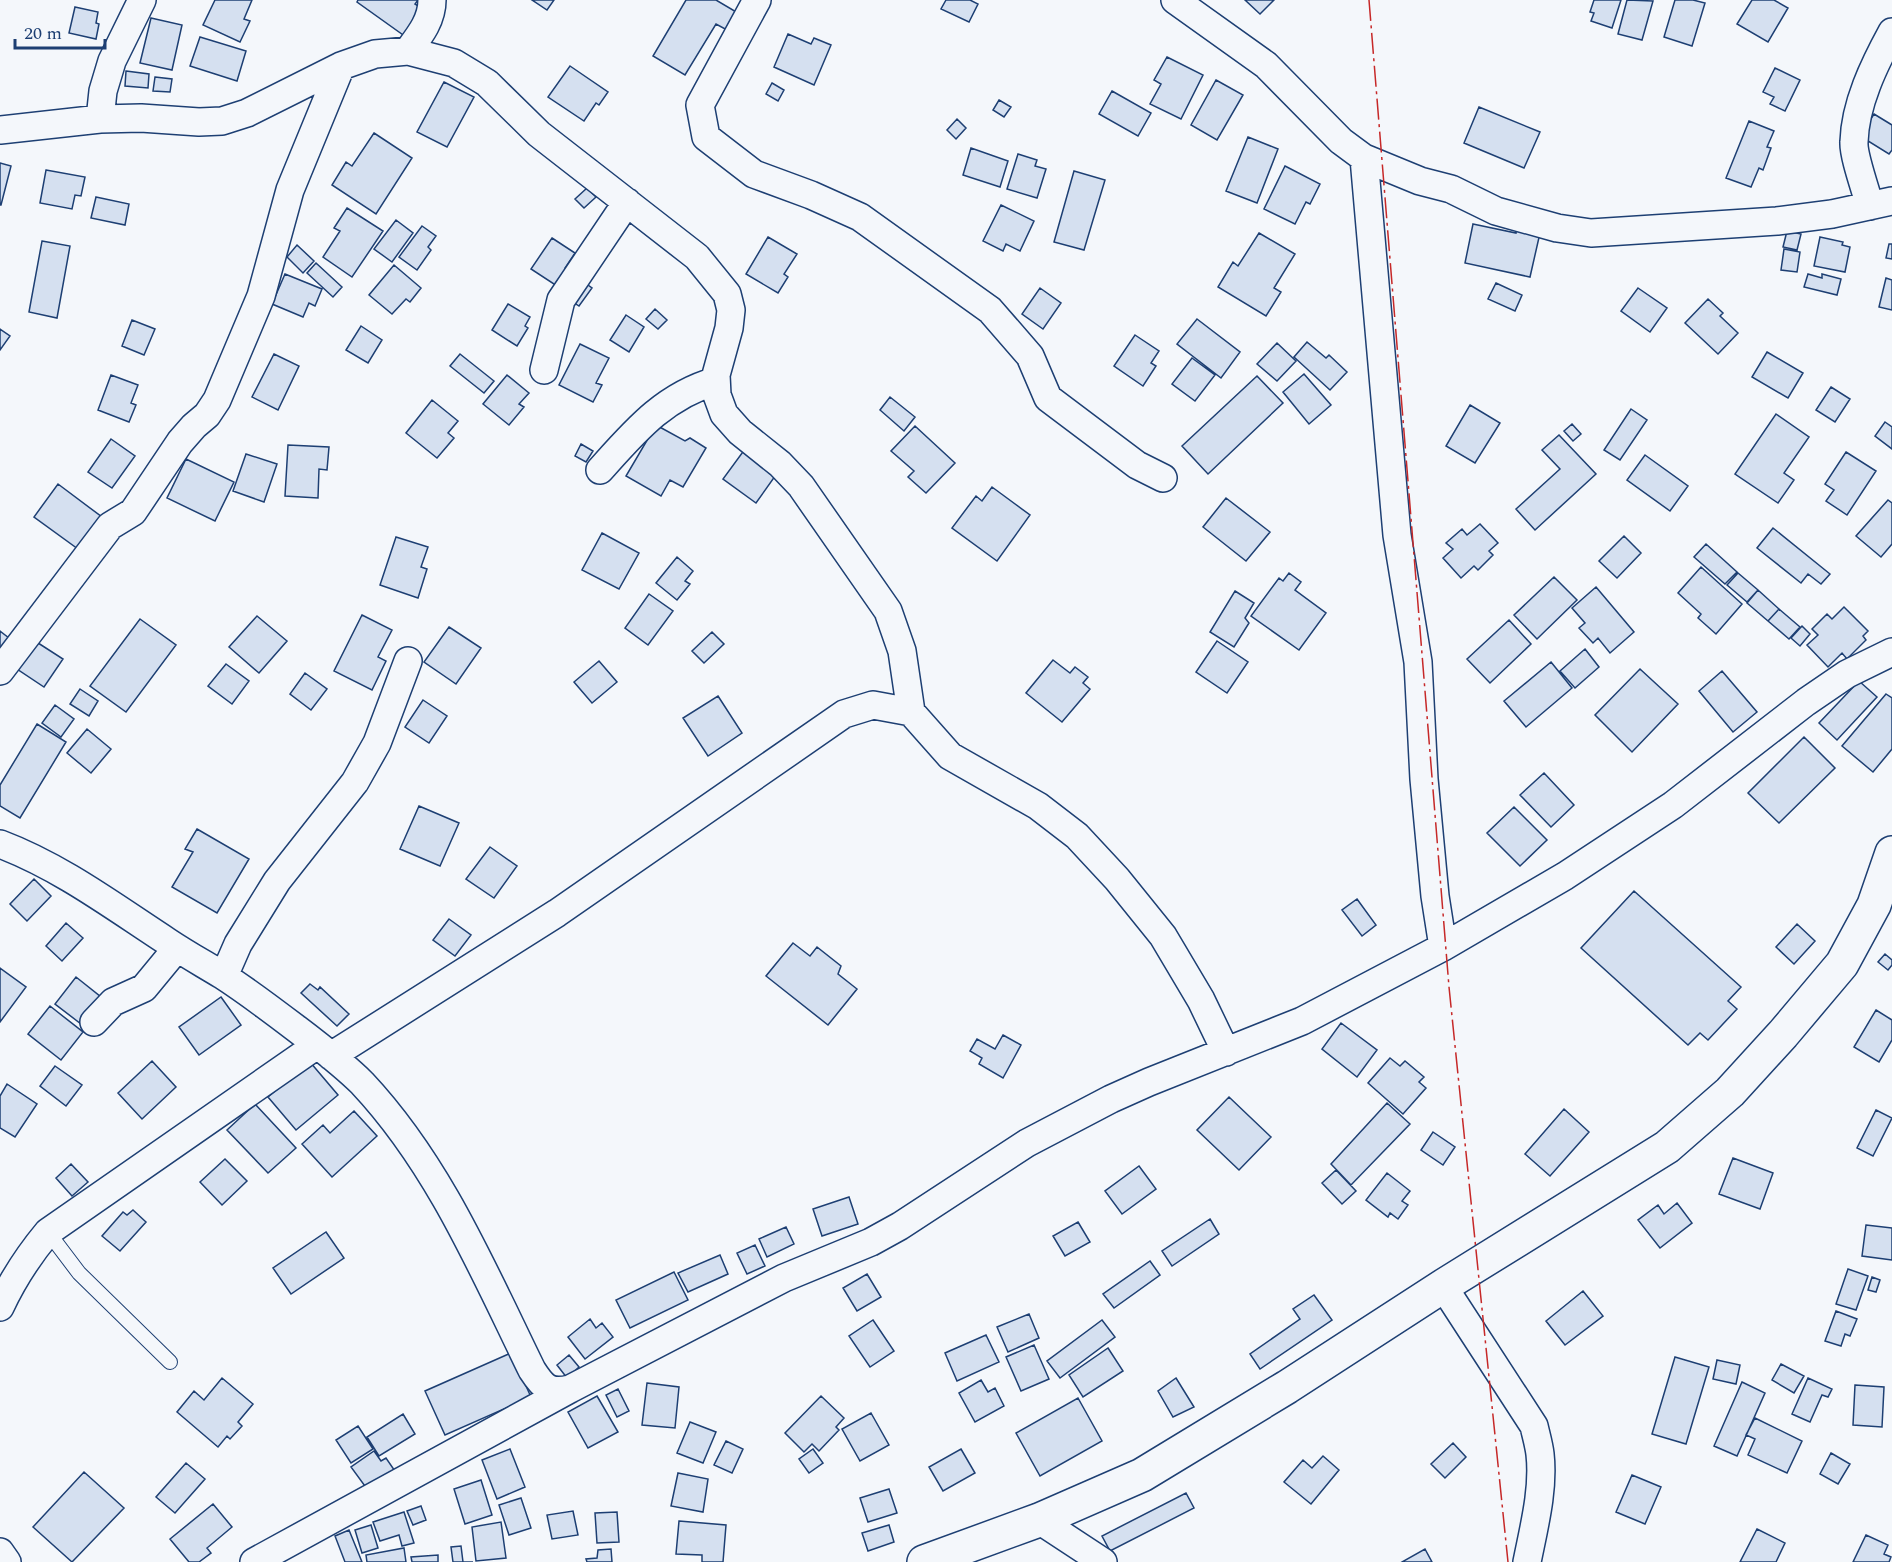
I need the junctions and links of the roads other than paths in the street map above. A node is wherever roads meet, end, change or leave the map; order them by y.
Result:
1 (142, 0) edge
2 (432, 0) edge
3 (757, 0) edge
4 (1175, 0) edge
5 (1892, 32) edge
6 (408, 51) junction
7 (341, 66) junction
8 (100, 119) junction
9 (0, 130) edge
10 (1364, 158) junction
11 (627, 202) junction
12 (1881, 203) edge
13 (544, 370) dead end
14 (716, 381) junction
15 (600, 470) dead end
16 (1163, 478) dead end
17 (1892, 652) edge
18 (408, 661) dead end
19 (0, 671) edge
20 (911, 712) junction
21 (2, 849) edge
22 (1892, 853) edge
23 (1883, 901) edge
24 (1443, 947) junction
25 (177, 948) junction
26 (224, 976) junction
27 (94, 1022) dead end
28 (324, 1051) junction
29 (1226, 1052) junction
30 (48, 1232) junction
31 (1443, 1286) junction
32 (0, 1307) edge
33 (170, 1362) dead end
34 (570, 1389) junction
35 (1039, 1520) junction
36 (0, 1552) edge
37 (7, 1562) edge
38 (254, 1562) edge
39 (924, 1562) edge
40 (1103, 1562) edge
41 (1527, 1562) edge

1 - 8 street
2 - 6 street
3 - 16 street
4 - 10 street
5 - 12 street
6 - 7 street
6 - 11 street
7 - 8 street
7 - 19 street
8 - 9 street
10 - 12 street
10 - 24 street
11 - 13 street
11 - 14 street
14 - 15 street
14 - 20 street
17 - 24 street
18 - 26 street
20 - 28 street
20 - 29 street
21 - 25 street
22 - 23 street
23 - 31 street
24 - 29 street
25 - 26 street
25 - 27 street
26 - 28 street
28 - 30 street
28 - 34 street
29 - 34 street
30 - 32 street
30 - 33 lane
31 - 35 street
31 - 41 street
34 - 38 street
35 - 39 street
35 - 40 street
36 - 37 street

